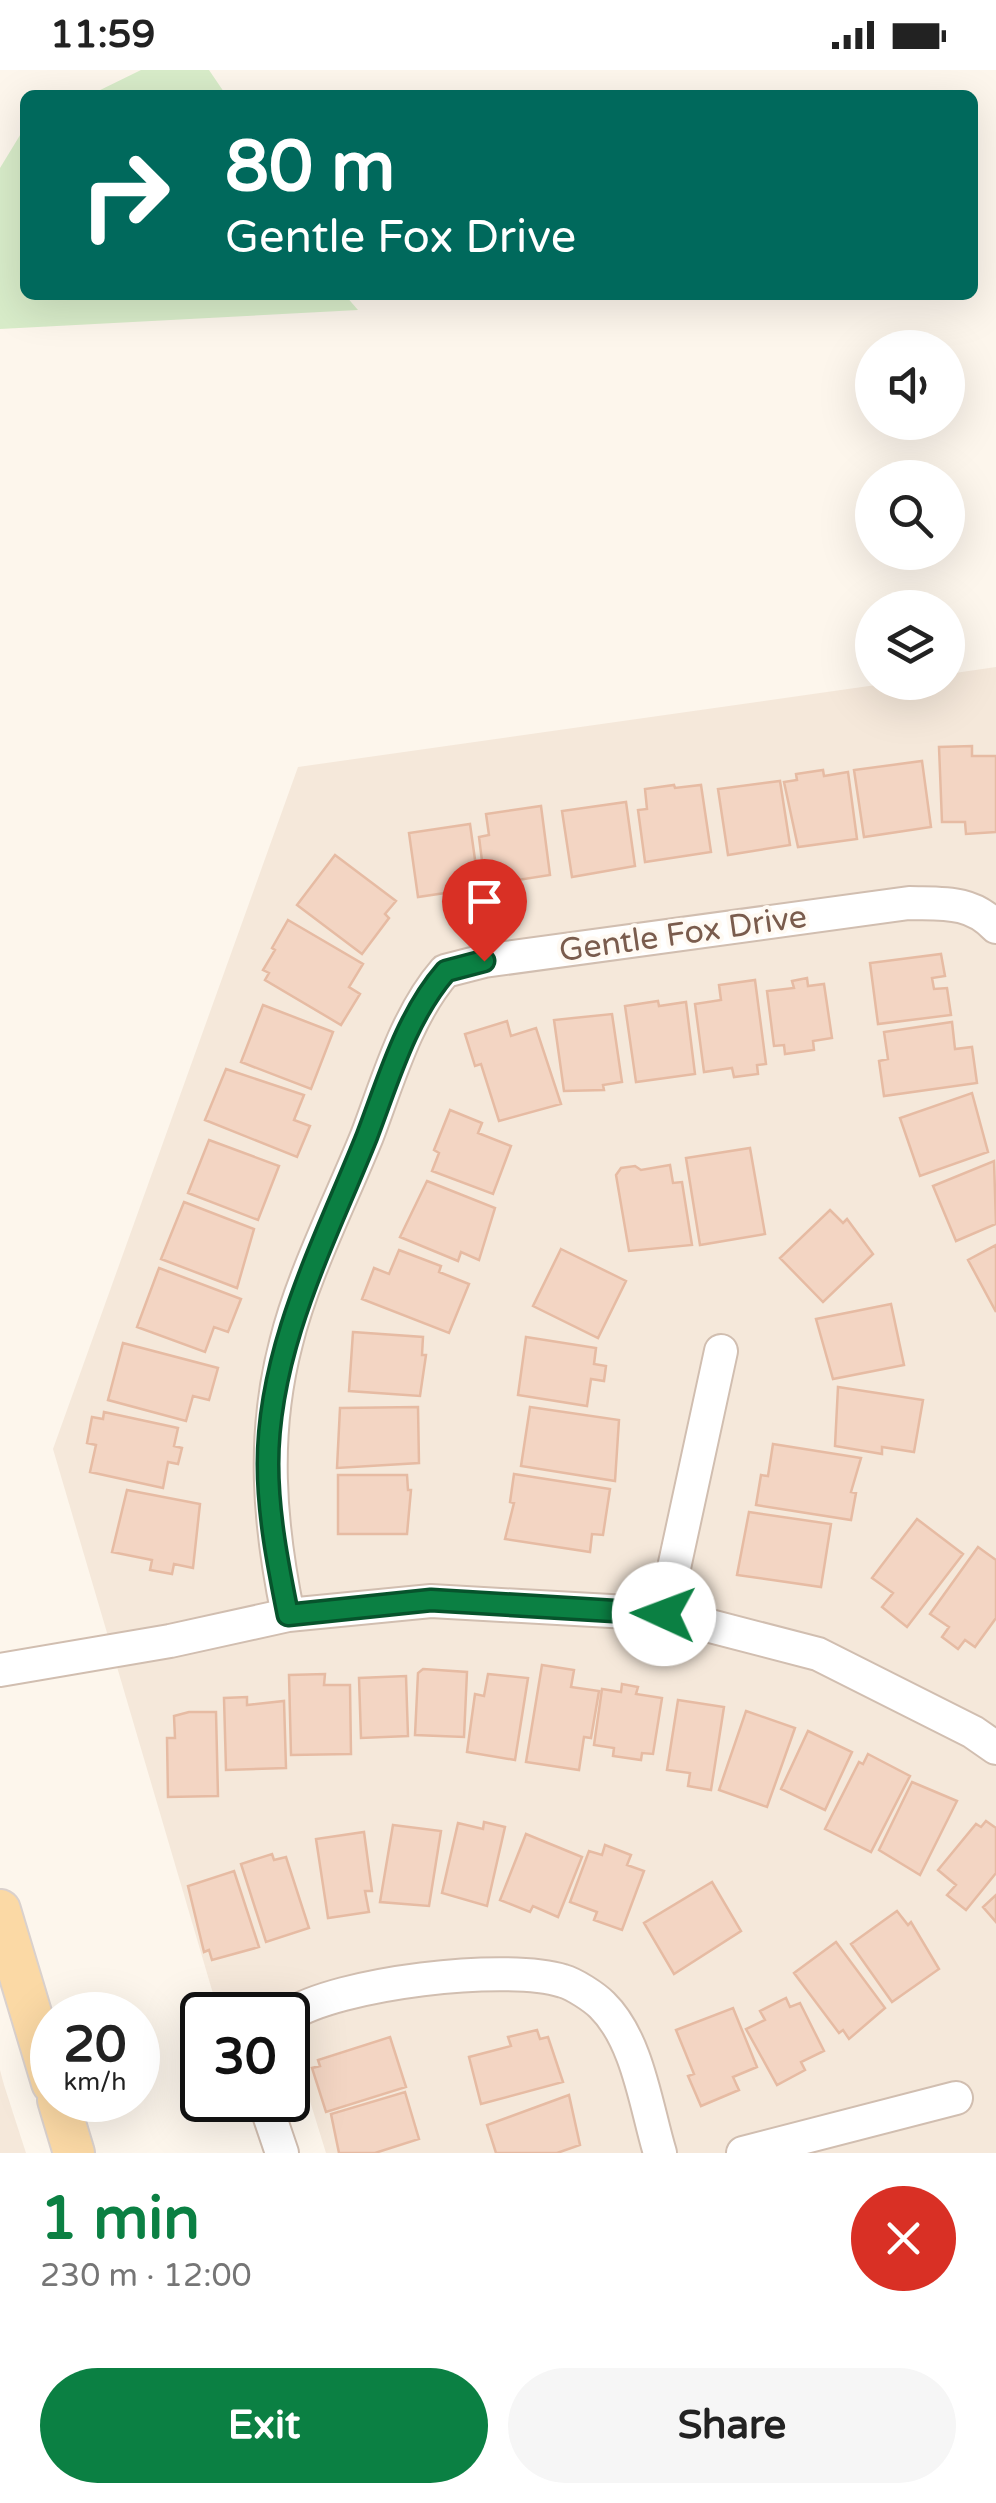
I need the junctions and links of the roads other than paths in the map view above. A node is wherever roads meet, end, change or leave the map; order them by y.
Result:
1 (996, 926) edge
2 (721, 1351) dead end
3 (664, 1614) junction
4 (288, 1615) junction
5 (0, 1670) edge
6 (996, 1748) edge
7 (0, 1910) edge
8 (310, 2004) edge
9 (30, 2010) edge
10 (956, 2098) dead end
11 (65, 2122) edge
12 (271, 2122) edge
13 (74, 2153) edge
14 (282, 2153) edge
15 (660, 2153) edge
16 (742, 2153) edge

1 - 4 street, Gentle Fox Drive
2 - 3 street
3 - 4 street
3 - 6 street
4 - 5 street
7 - 9 main road
8 - 15 street
10 - 16 street
11 - 13 main road
12 - 14 street

